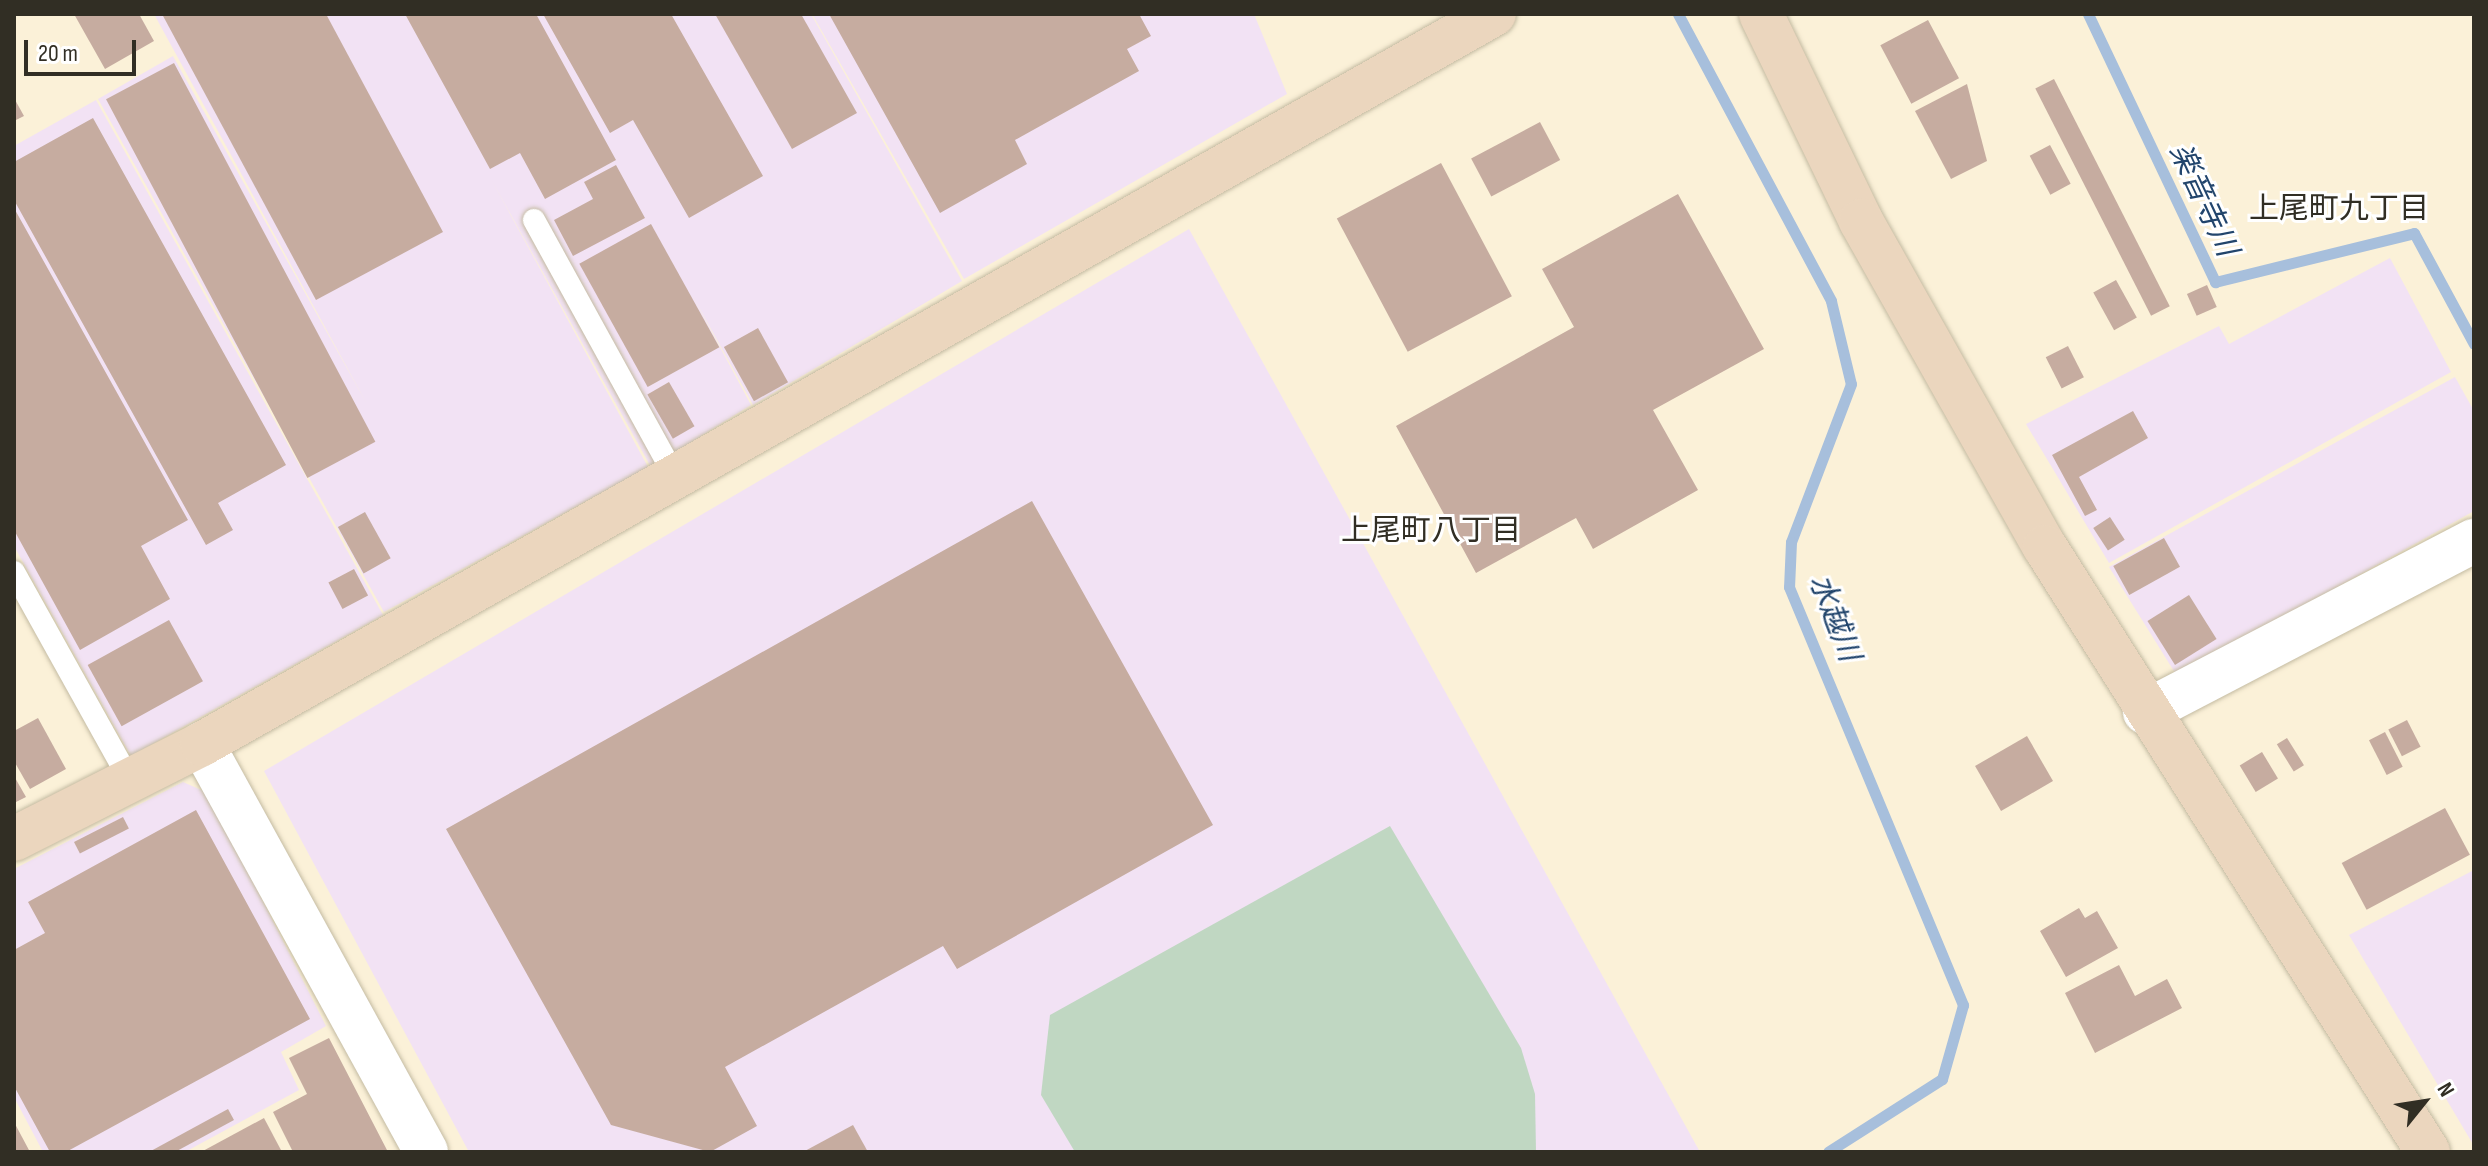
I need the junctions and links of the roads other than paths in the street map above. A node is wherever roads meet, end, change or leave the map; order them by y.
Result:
1 (1494, 14) edge
2 (1761, 14) edge
3 (534, 220) dead end
4 (675, 477) junction
5 (2474, 541) edge
6 (14, 572) edge
7 (2145, 712) junction
8 (202, 744) junction
9 (130, 780) junction
10 (14, 839) edge
11 (426, 1152) edge
12 (2428, 1152) edge

1 - 4 street
2 - 7 street
3 - 4 lane
4 - 8 street
5 - 7 street
6 - 9 lane
7 - 12 street
8 - 9 street
8 - 11 street
9 - 10 street

